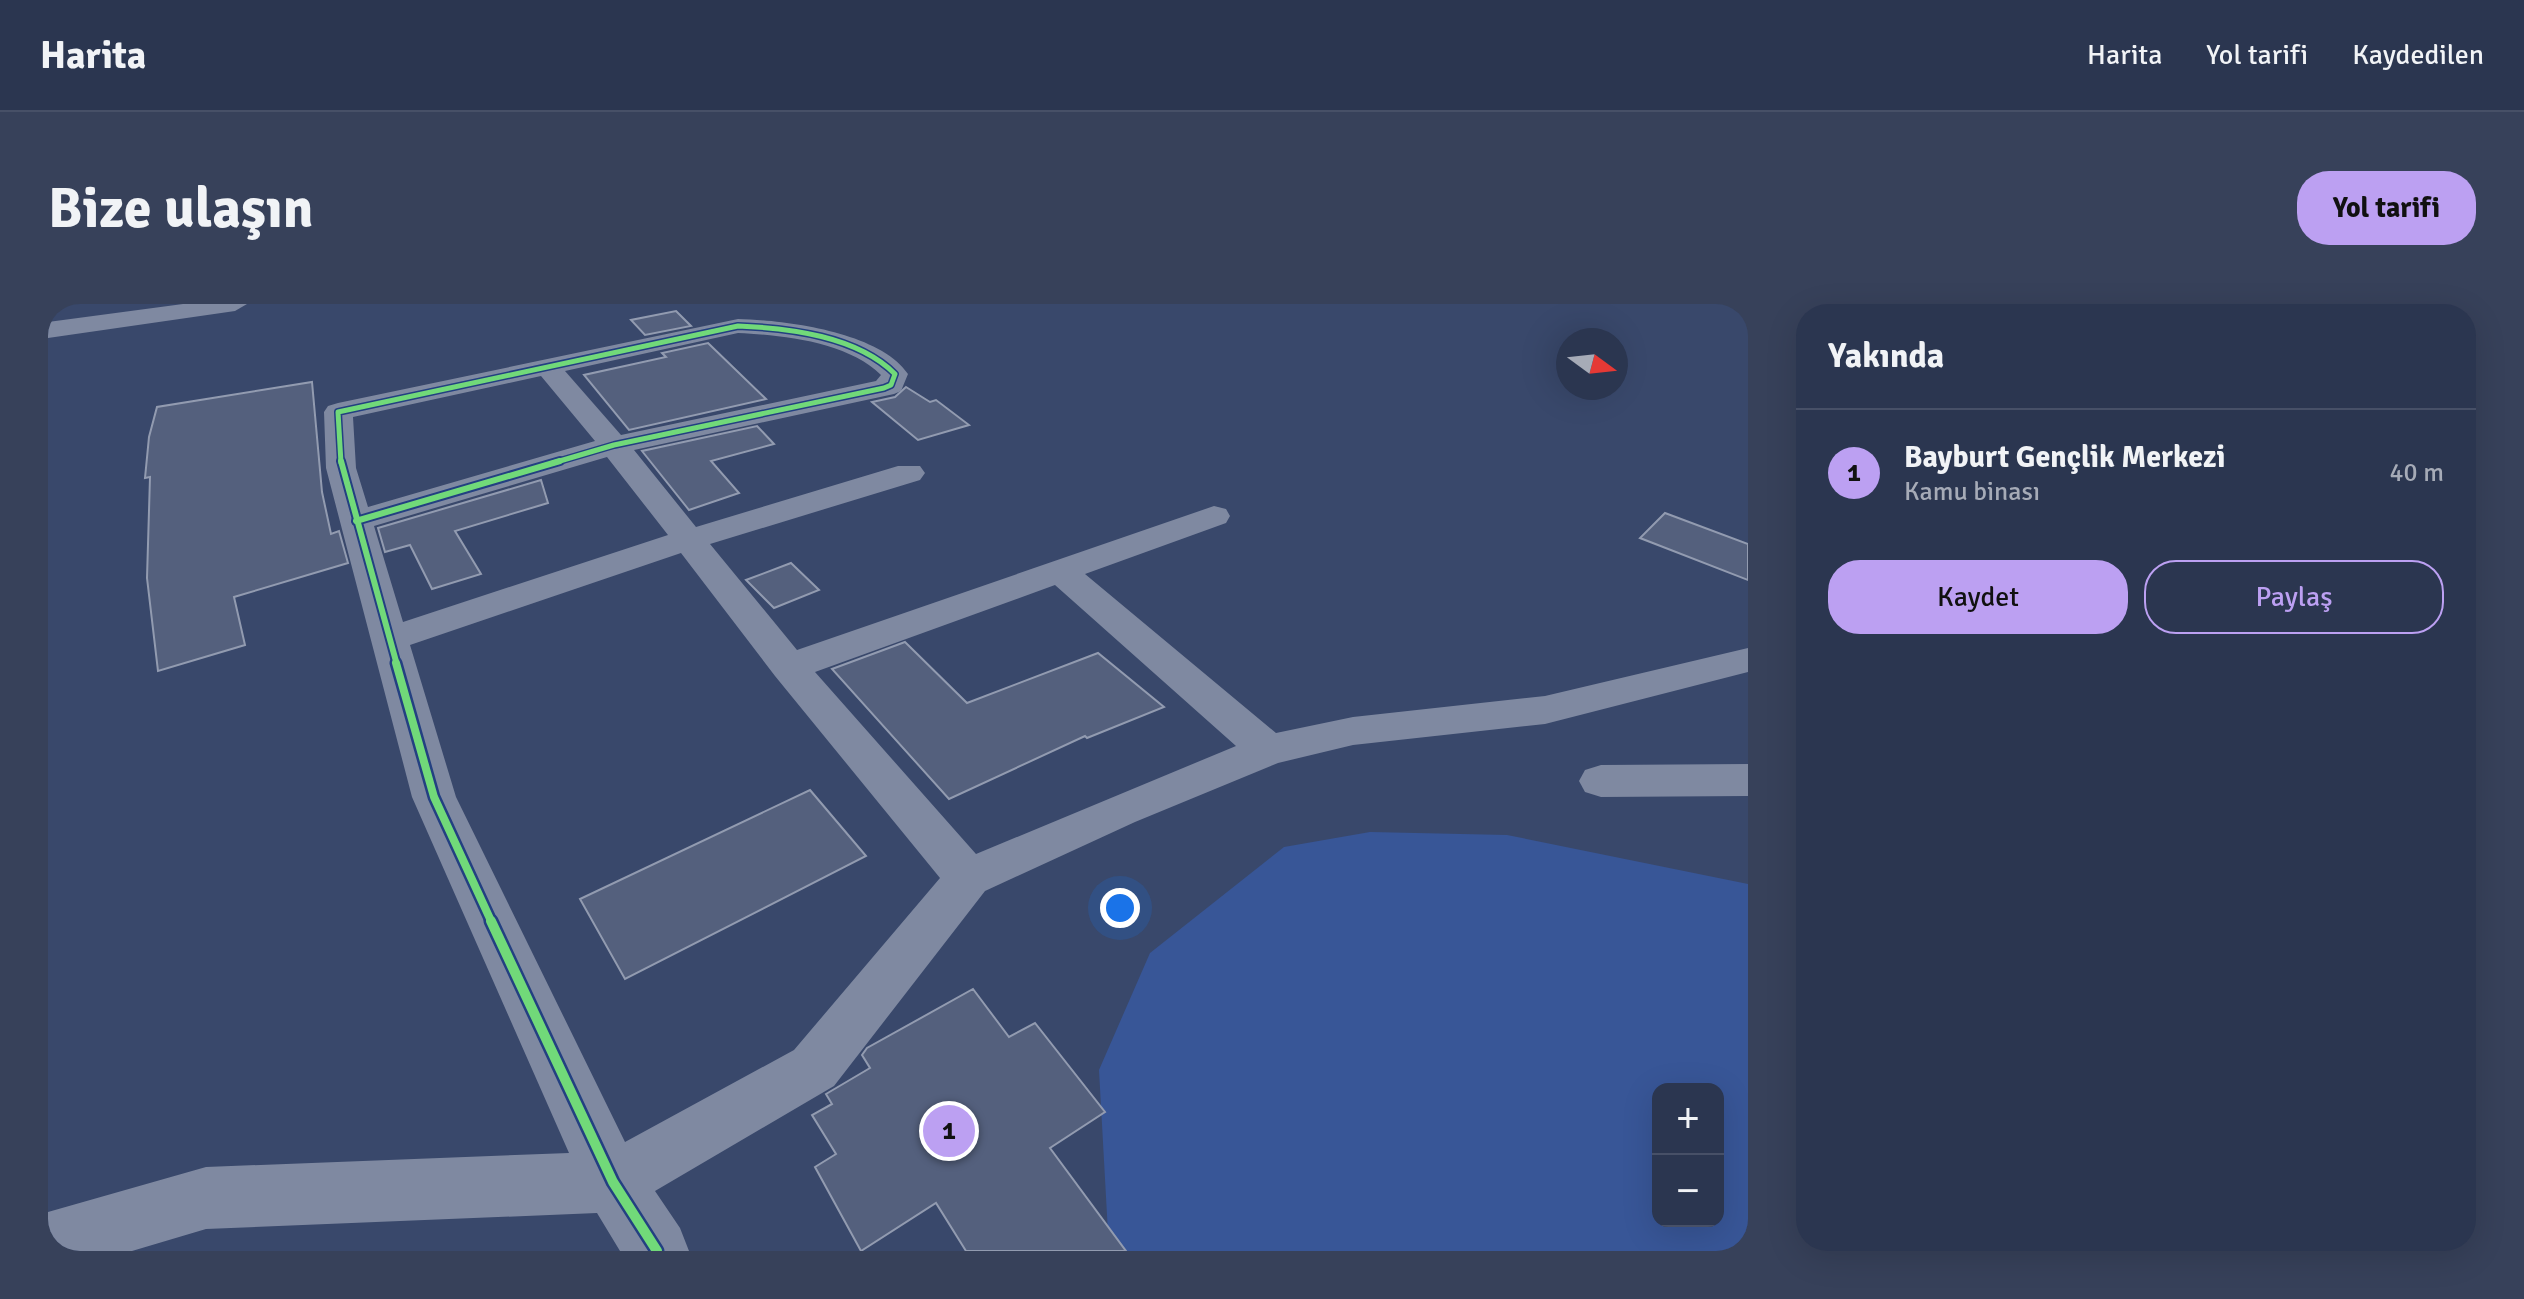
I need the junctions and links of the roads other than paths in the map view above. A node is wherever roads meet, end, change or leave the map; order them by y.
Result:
1 (235, 304) edge
2 (714, 304) edge
3 (738, 326) junction
4 (48, 330) edge
5 (549, 369) junction
6 (614, 445) junction
7 (909, 473) dead end
8 (1214, 516) dead end
9 (356, 521) junction
10 (687, 540) junction
11 (1060, 571) junction
12 (389, 639) junction
13 (1748, 660) edge
14 (789, 667) junction
15 (1268, 750) junction
16 (1748, 780) edge
17 (1601, 781) dead end
18 (968, 878) junction
19 (613, 1182) junction
20 (48, 1244) edge
21 (657, 1251) edge

1 - 4 street
2 - 3 street
3 - 5 street
3 - 6 street
5 - 6 street
5 - 9 street
6 - 9 street
6 - 10 street
7 - 10 street
8 - 11 street
9 - 12 street
10 - 12 street
10 - 14 street
11 - 14 street
11 - 15 street
12 - 19 street
13 - 15 street
14 - 18 street
15 - 18 street
16 - 17 street
18 - 19 street
19 - 20 street
19 - 21 street

